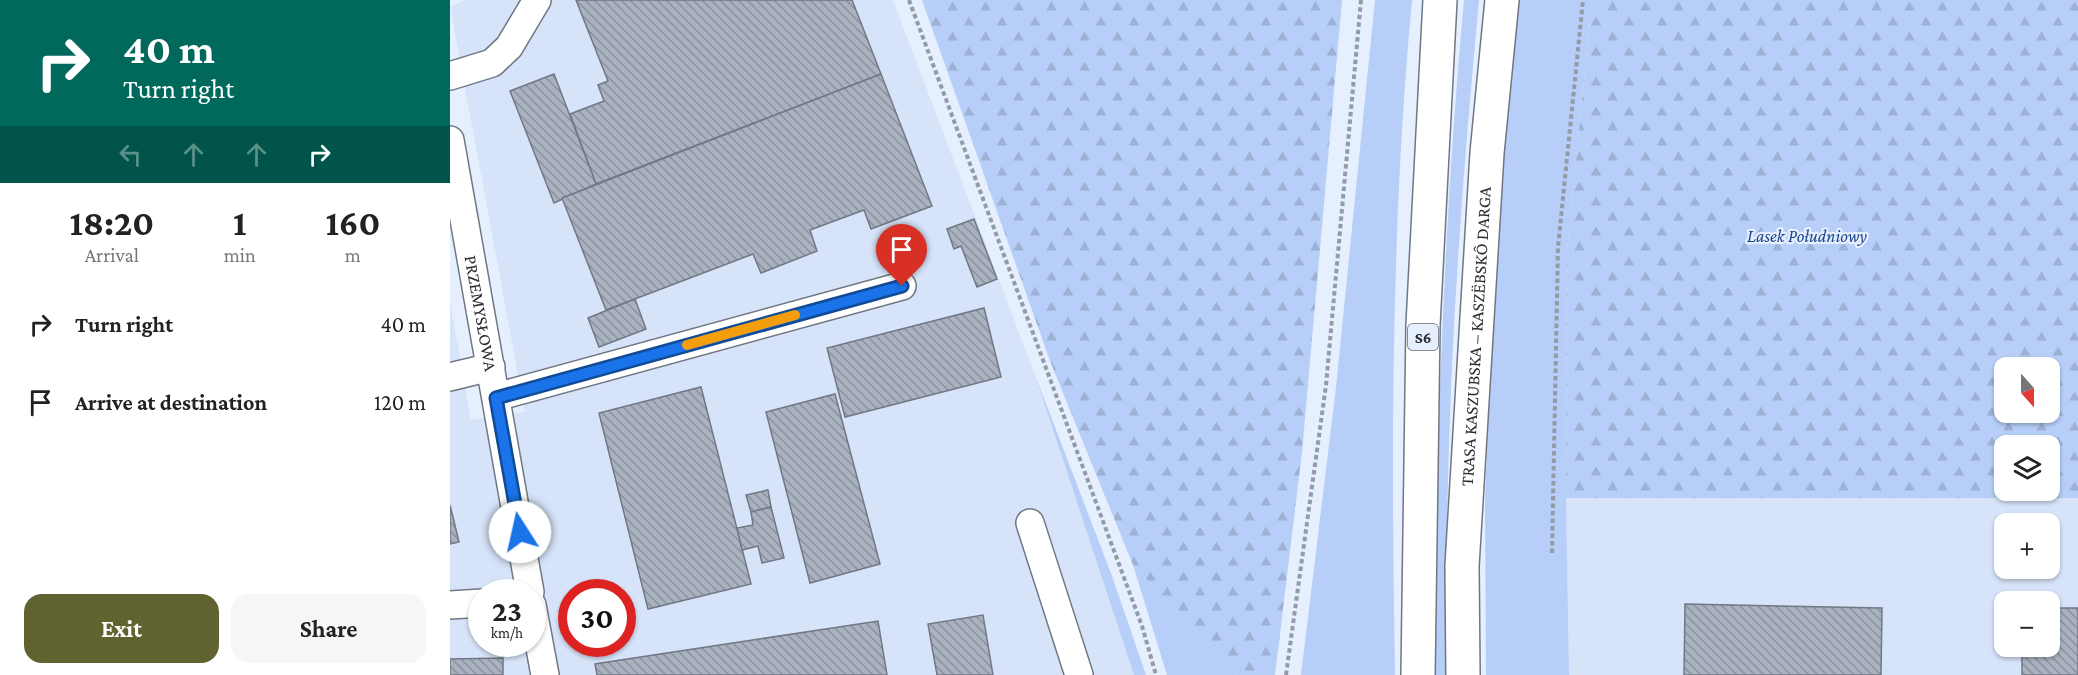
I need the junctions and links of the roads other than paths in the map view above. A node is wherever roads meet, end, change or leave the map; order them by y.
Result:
1 (537, 0) edge
2 (1440, 0) edge
3 (1502, 0) edge
4 (450, 76) edge
5 (450, 140) edge
6 (902, 286) dead end
7 (490, 367) junction
8 (450, 376) edge
9 (496, 398) junction
10 (1030, 523) dead end
11 (528, 579) edge
12 (468, 604) edge
13 (450, 605) edge
14 (542, 657) edge
15 (545, 675) edge
16 (1079, 675) edge
17 (1419, 675) edge
18 (1463, 675) edge

1 - 4 street
2 - 17 highway, S6
3 - 18 highway, TRASA KASZUBSKA – KASZËBSKÔ DARGA
5 - 7 street, PRZEMYSŁOWA
6 - 9 street
7 - 8 street
7 - 9 street, PRZEMYSŁOWA
9 - 11 street, PRZEMYSŁOWA
10 - 16 street
12 - 13 street
14 - 15 street

